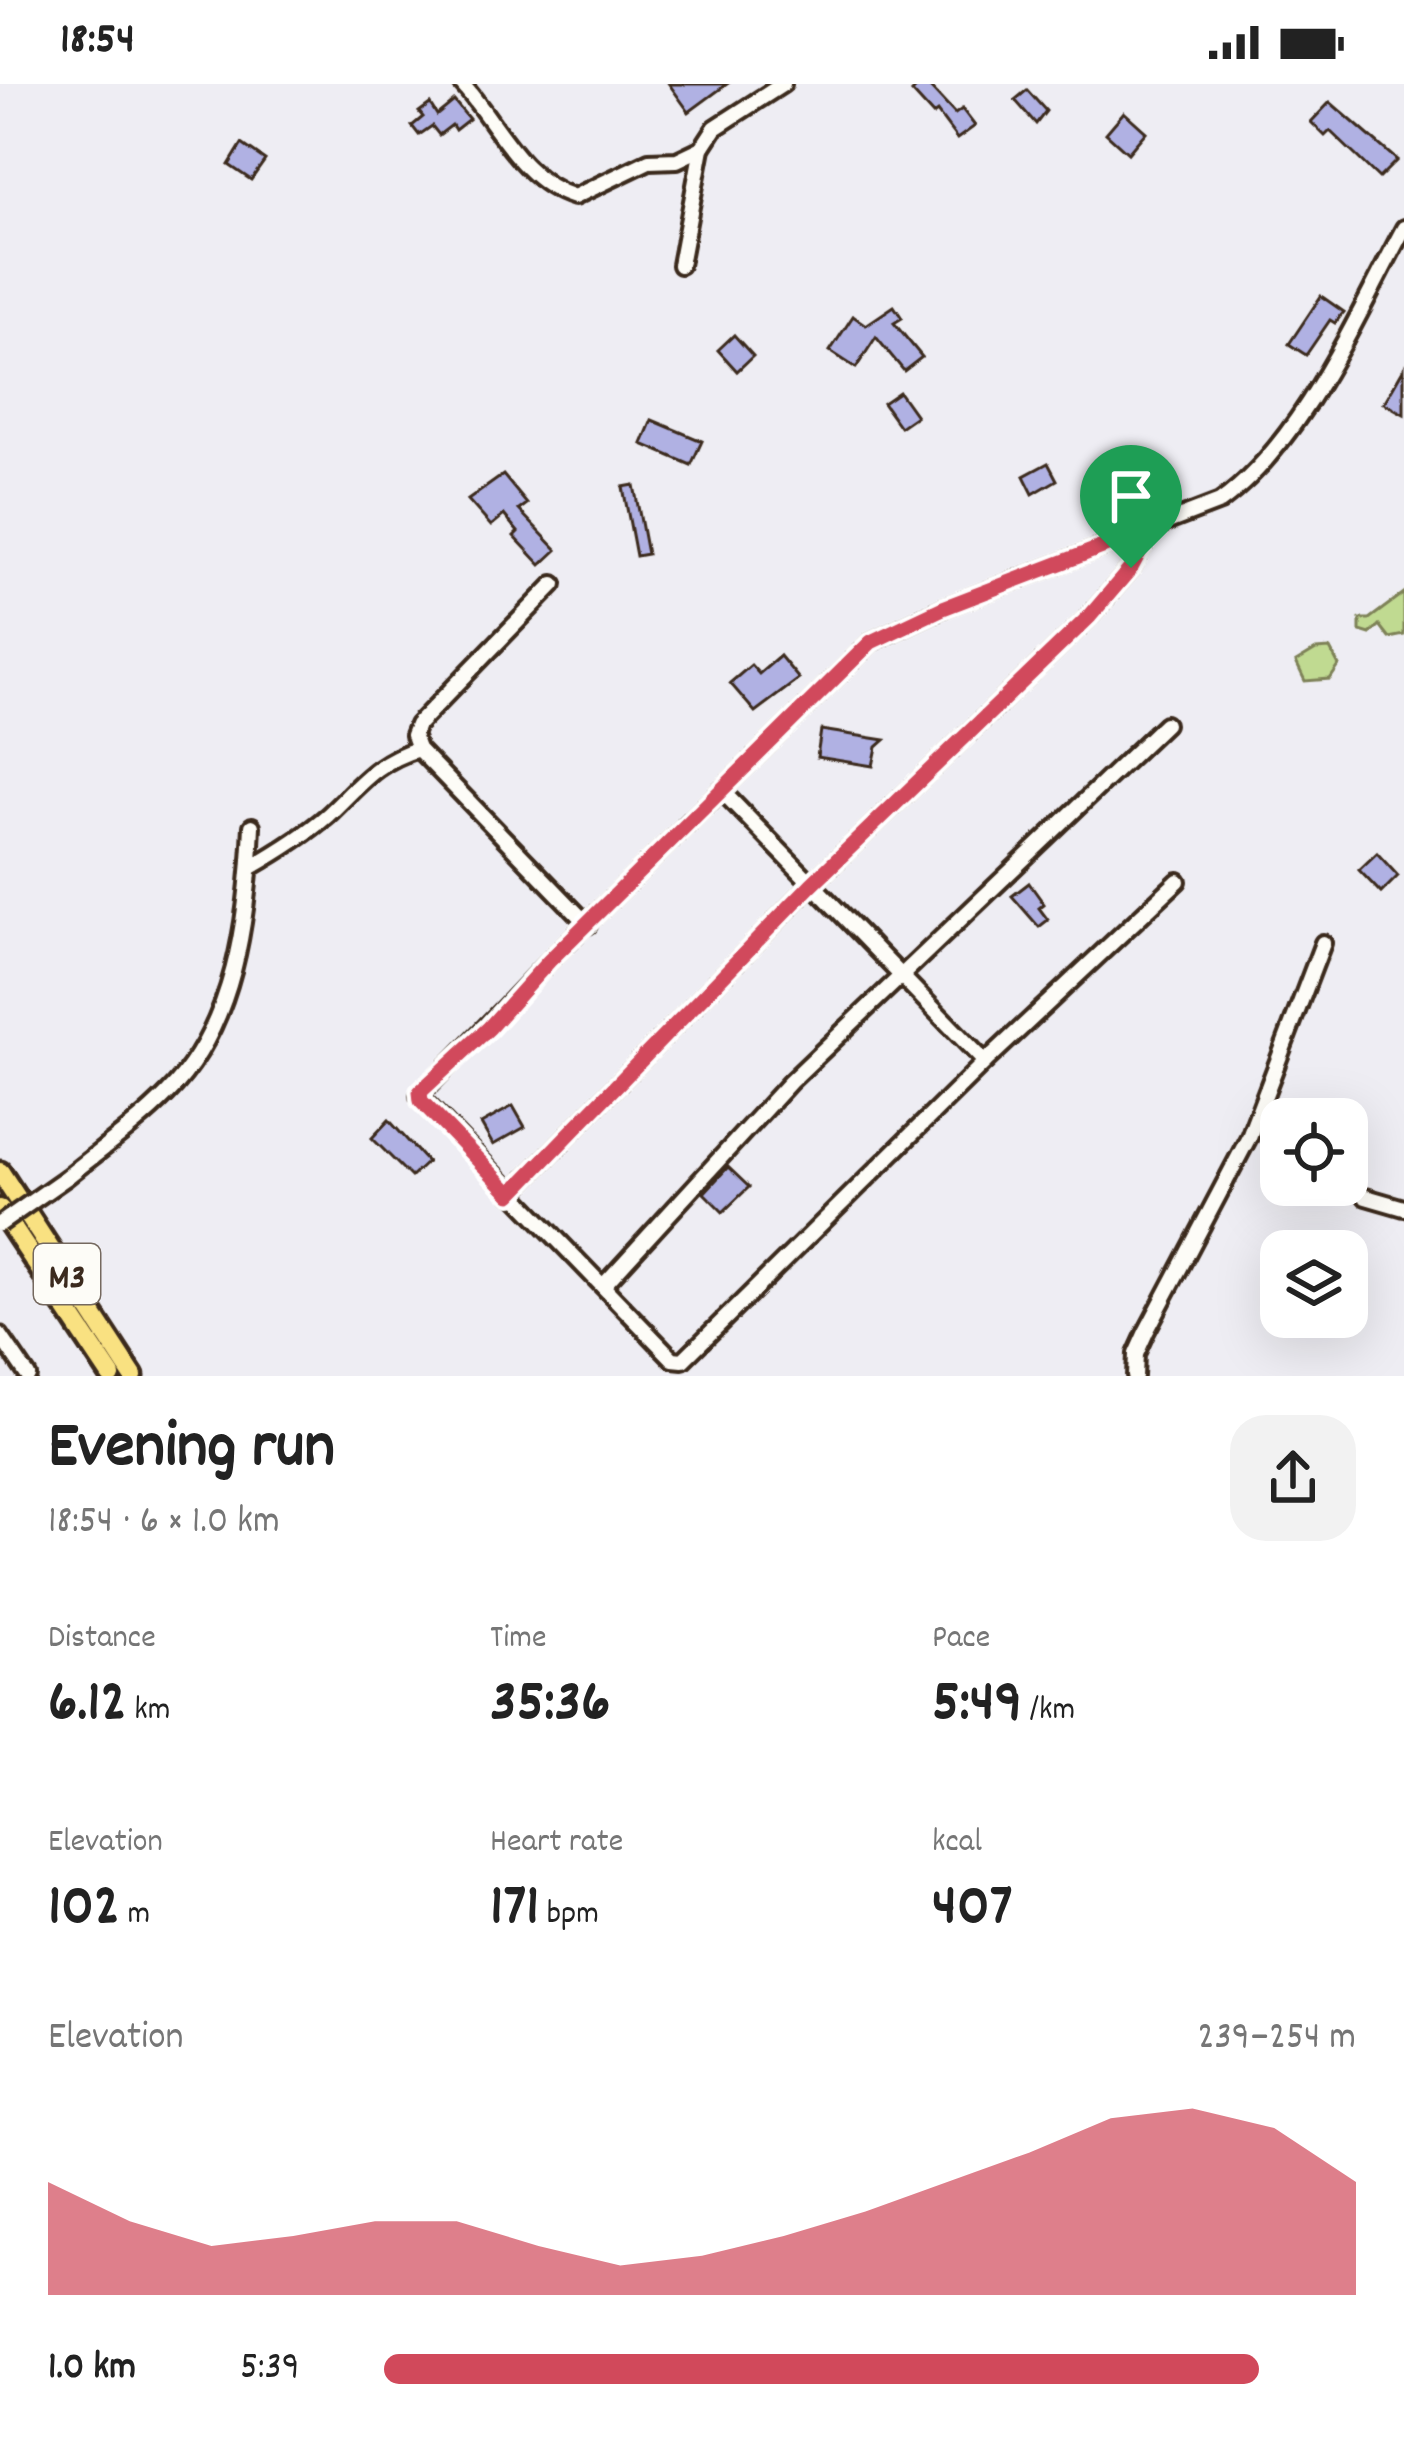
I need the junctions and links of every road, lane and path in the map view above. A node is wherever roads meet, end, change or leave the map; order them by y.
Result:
1 (462, 84) edge
2 (783, 84) edge
3 (701, 148) junction
4 (1404, 228) edge
5 (680, 265) dead end
6 (1152, 528) junction
7 (554, 584) dead end
8 (1165, 724) dead end
9 (418, 748) junction
10 (721, 790) junction
11 (252, 826) dead end
12 (250, 868) junction
13 (1178, 881) dead end
14 (811, 885) junction
15 (588, 925) junction
16 (1323, 943) dead end
17 (904, 974) junction
18 (985, 1061) junction
19 (0, 1172) edge
20 (511, 1194) junction
21 (1368, 1198) edge
22 (1404, 1208) edge
23 (0, 1209) edge
24 (0, 1224) edge
25 (603, 1286) junction
26 (0, 1335) edge
27 (28, 1376) edge
28 (111, 1376) edge
29 (133, 1376) edge
30 (1135, 1376) edge

1 - 3 street
2 - 3 street
3 - 5 street
4 - 6 street
6 - 10 street
6 - 14 street
7 - 9 street
8 - 17 street
9 - 12 street
9 - 15 street
10 - 14 street
10 - 15 street
11 - 12 street
12 - 24 street, bridge
13 - 18 street
14 - 17 street
14 - 20 street
15 - 20 street
16 - 30 street
17 - 18 street
17 - 25 street
18 - 25 street
19 - 29 highway, M3
20 - 25 street
21 - 22 street
23 - 28 highway, M3
26 - 27 street

